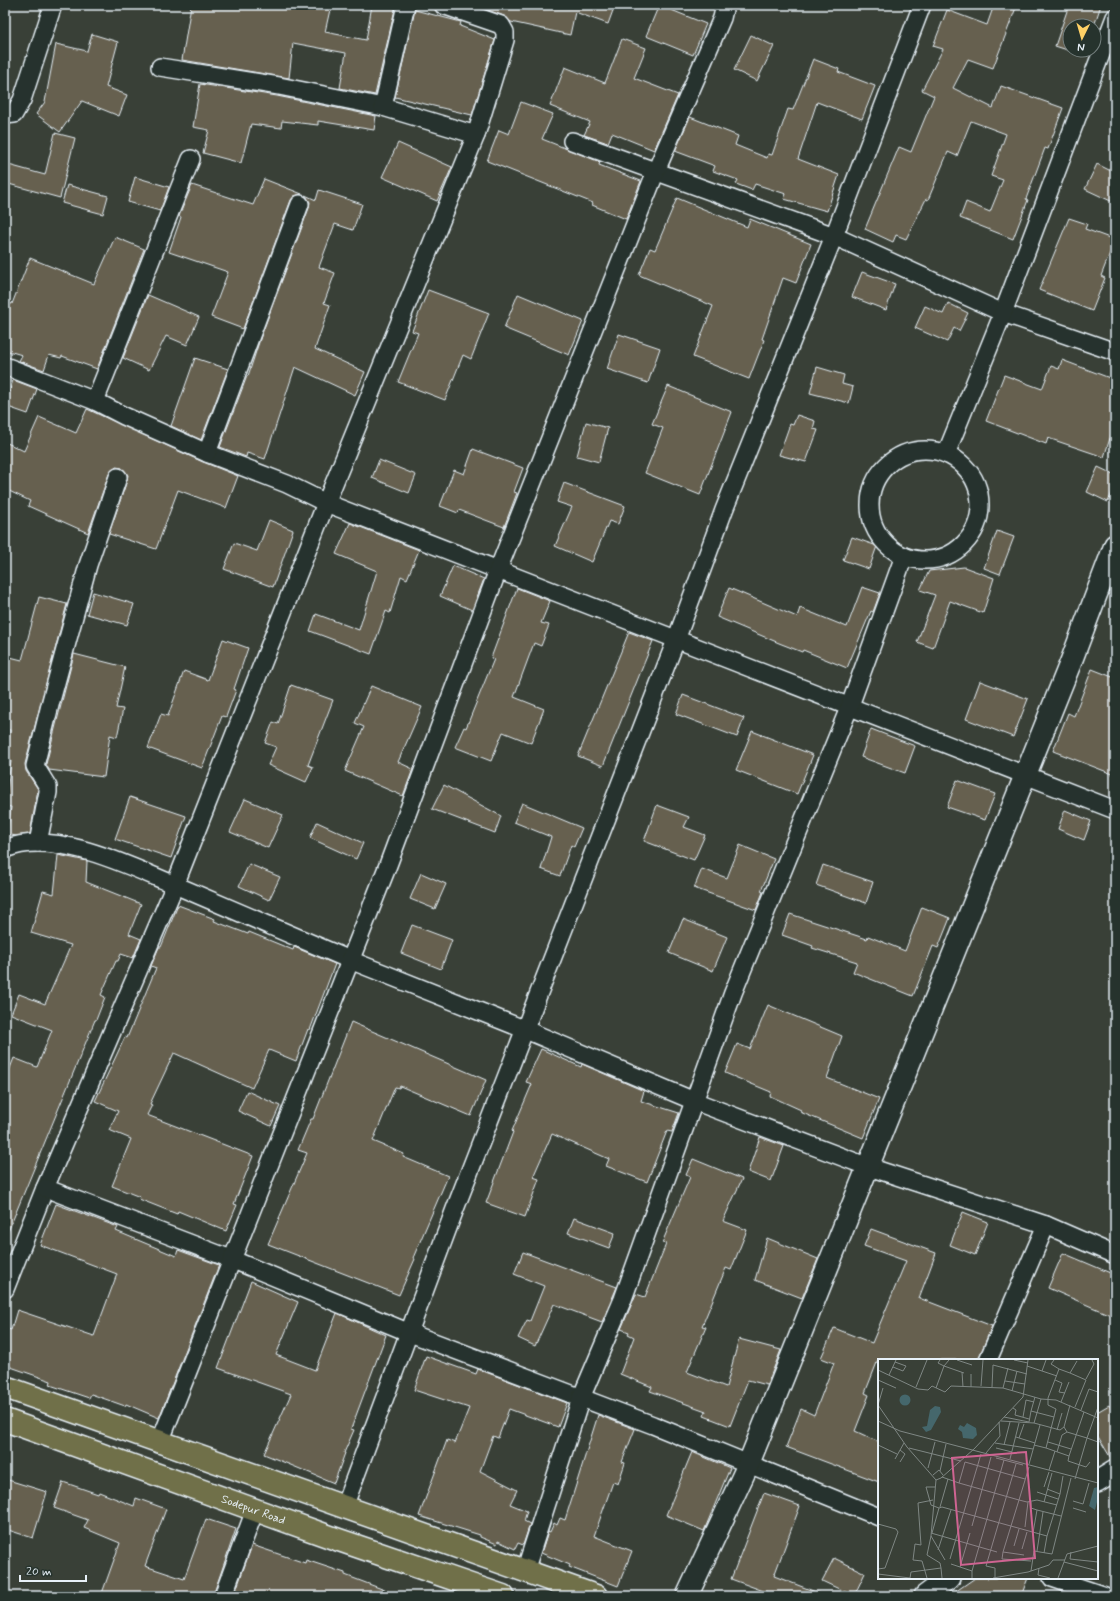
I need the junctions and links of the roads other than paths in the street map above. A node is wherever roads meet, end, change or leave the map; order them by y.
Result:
1 (53, 5) edge
2 (406, 5) edge
3 (442, 5) edge
4 (725, 5) edge
5 (922, 5) edge
6 (1115, 17) edge
7 (160, 67) dead end
8 (383, 107) junction
9 (5, 115) edge
10 (476, 134) junction
11 (572, 141) dead end
12 (191, 159) dead end
13 (656, 170) junction
14 (300, 204) dead end
15 (834, 236) junction
16 (1004, 313) junction
17 (1115, 352) edge
18 (6, 371) edge
19 (95, 401) junction
20 (207, 453) junction
21 (946, 454) junction
22 (118, 477) dead end
23 (326, 503) junction
24 (1115, 545) edge
25 (904, 556) junction
26 (498, 570) junction
27 (676, 640) junction
28 (849, 708) junction
29 (1024, 776) junction
30 (1115, 810) edge
31 (38, 843) junction
32 (5, 848) edge
33 (175, 885) junction
34 (350, 960) junction
35 (526, 1030) junction
36 (694, 1101) junction
37 (866, 1166) junction
38 (45, 1188) junction
39 (1046, 1225) junction
40 (1115, 1255) edge
41 (232, 1259) junction
42 (5, 1289) edge
43 (410, 1333) junction
44 (988, 1359) edge
45 (5, 1388) edge
46 (581, 1398) junction
47 (5, 1420) edge
48 (160, 1442) junction
49 (748, 1465) junction
50 (1115, 1471) edge
51 (1098, 1481) edge
52 (344, 1507) junction
53 (255, 1510) junction
54 (878, 1517) edge
55 (525, 1571) junction
56 (948, 1579) edge
57 (1055, 1579) edge
58 (223, 1596) edge
59 (503, 1596) edge
60 (596, 1596) edge
61 (687, 1596) edge
62 (925, 1596) edge
63 (1105, 1596) edge

1 - 9 street
2 - 8 street
3 - 10 street
4 - 13 street
5 - 15 street
6 - 16 street
7 - 8 street
8 - 10 street
10 - 23 street
11 - 13 street
12 - 19 street
13 - 15 street
13 - 26 street
14 - 20 street
15 - 16 street
15 - 27 street
16 - 17 street
16 - 21 street
18 - 19 street
19 - 20 street
20 - 23 street
21 - 25 street
21 - 25 street
22 - 31 street
23 - 26 street
23 - 33 street
24 - 29 street
25 - 28 street
26 - 27 street
26 - 34 street
27 - 28 street
27 - 35 street
28 - 29 street
28 - 36 street
29 - 30 street
29 - 37 street
31 - 32 street
31 - 33 street
33 - 34 street
33 - 38 street
34 - 35 street
34 - 41 street
35 - 36 street
35 - 43 street
36 - 37 street
36 - 46 street
37 - 39 street
37 - 49 street
38 - 41 street
38 - 42 street
39 - 40 street
39 - 44 street
41 - 43 street
41 - 48 street
43 - 46 street
43 - 52 street
45 - 48 main road
46 - 49 street
46 - 55 street
47 - 53 main road, Sodepur Road
48 - 52 main road
49 - 54 street
49 - 61 street
50 - 51 street
52 - 55 main road
53 - 58 street
53 - 59 main road, Sodepur Road
55 - 60 main road
56 - 62 street
57 - 63 street

